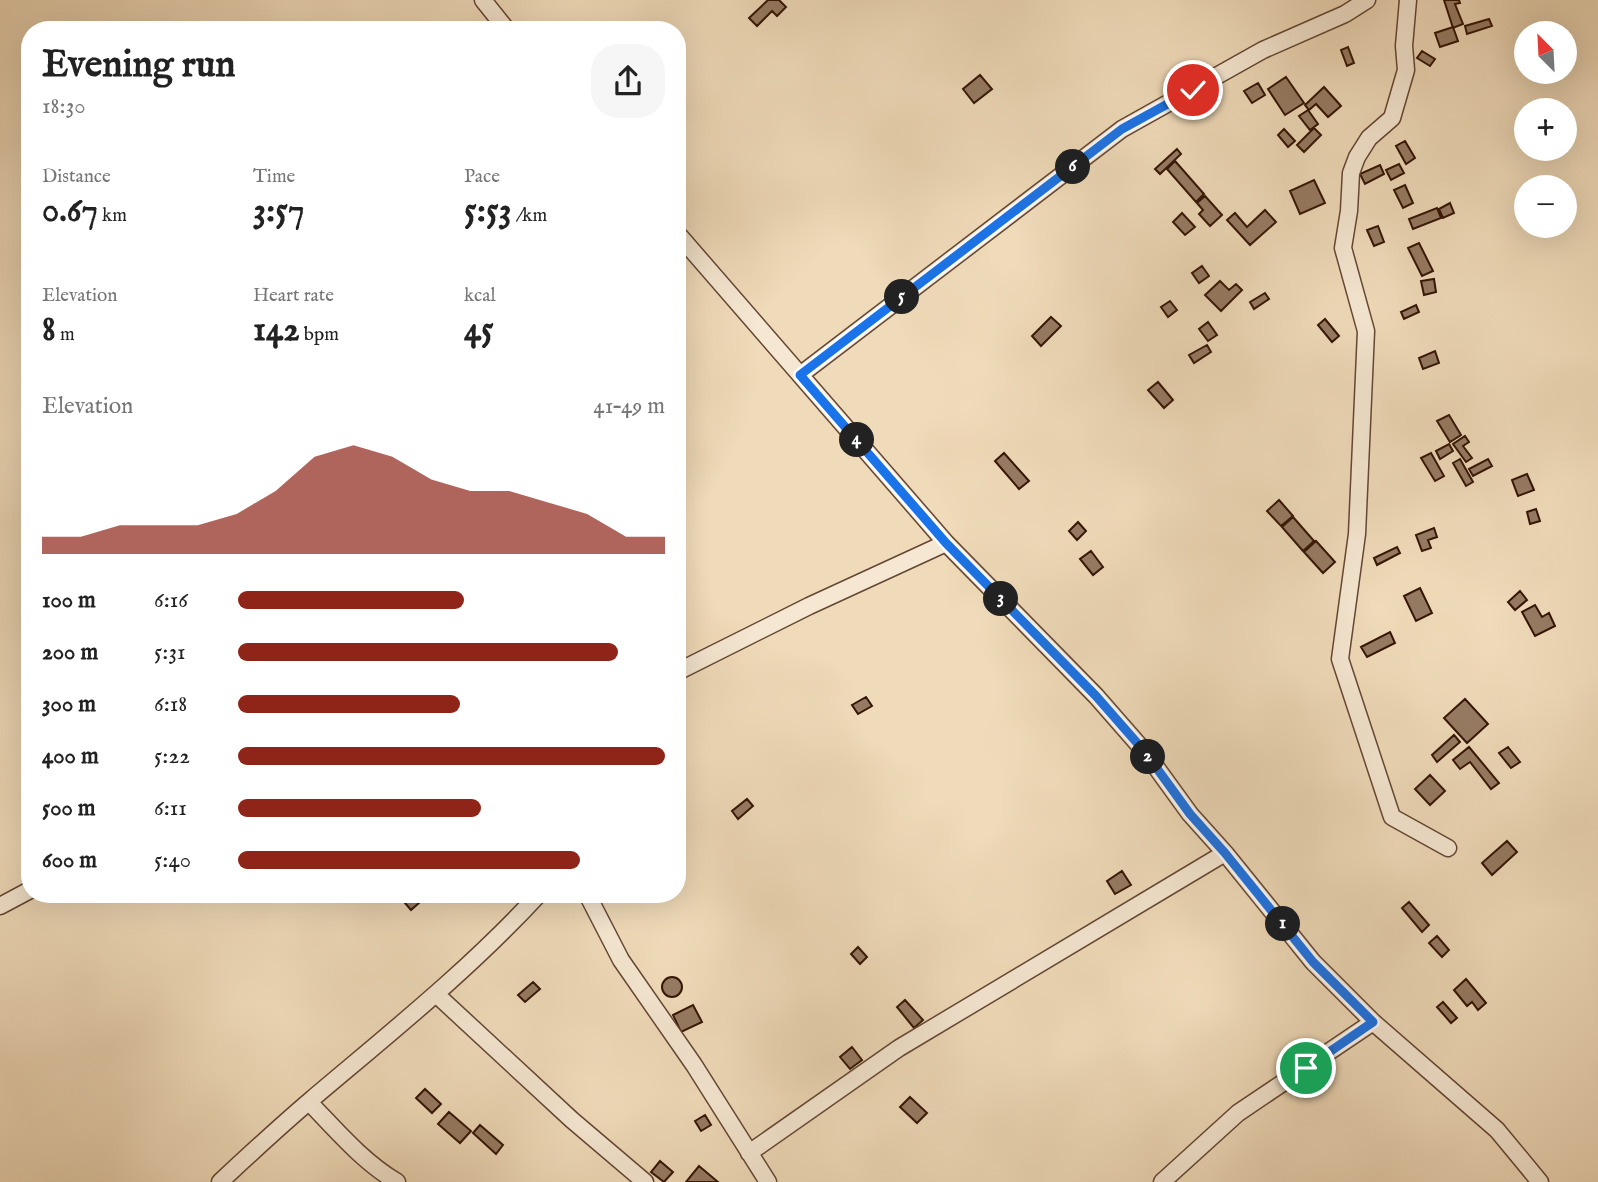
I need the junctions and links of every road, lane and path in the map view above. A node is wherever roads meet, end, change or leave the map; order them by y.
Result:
1 (483, 0) edge
2 (1367, 0) edge
3 (1408, 0) edge
4 (500, 21) edge
5 (686, 243) edge
6 (800, 375) junction
7 (946, 543) junction
8 (686, 668) edge
9 (1448, 848) dead end
10 (1225, 853) junction
11 (21, 895) edge
12 (531, 903) edge
13 (592, 903) edge
14 (0, 906) edge
15 (437, 995) junction
16 (1373, 1022) junction
17 (309, 1102) junction
18 (749, 1153) junction
19 (220, 1182) edge
20 (397, 1182) edge
21 (645, 1182) edge
22 (768, 1182) edge
23 (1162, 1182) edge
24 (1540, 1182) edge

1 - 4 street
2 - 6 street
3 - 9 street
5 - 6 street
6 - 7 street
7 - 8 street
7 - 10 street
10 - 16 street
10 - 18 street
11 - 14 street
12 - 15 street
13 - 18 street
15 - 17 street
15 - 21 street
16 - 23 street
16 - 24 street
17 - 19 street
17 - 20 street
18 - 22 street

